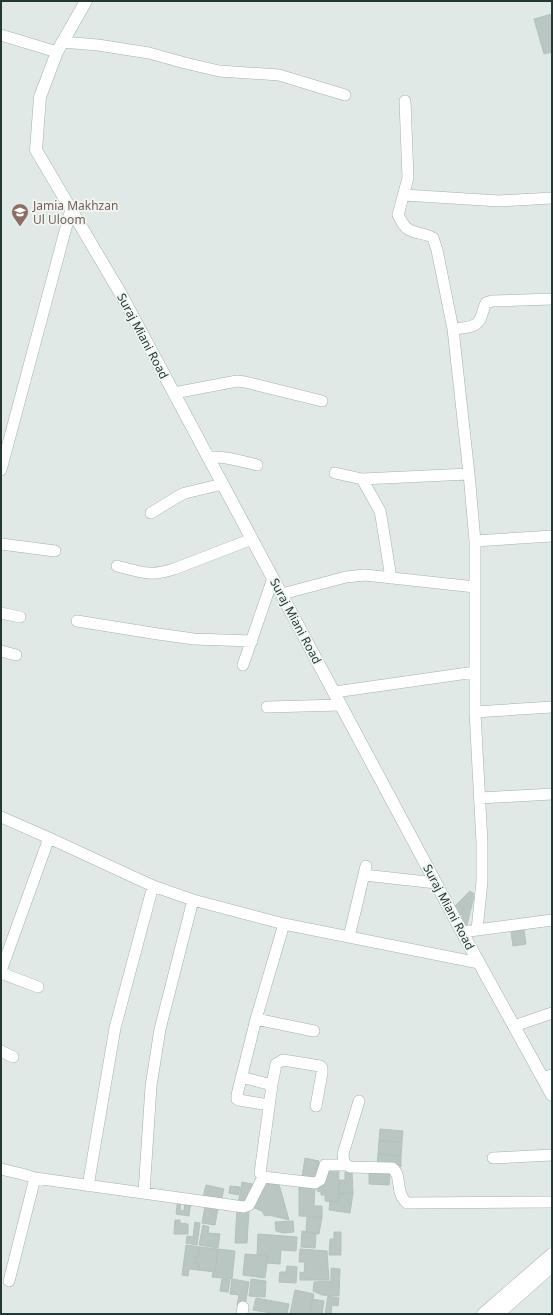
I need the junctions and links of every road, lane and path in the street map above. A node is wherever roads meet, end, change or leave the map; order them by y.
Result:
1 (86, 1) edge
2 (1, 35) edge
3 (59, 47) junction
4 (345, 95) dead end
5 (405, 101) dead end
6 (404, 195) junction
7 (552, 198) edge
8 (71, 209) junction
9 (552, 299) edge
10 (453, 329) junction
11 (174, 393) junction
12 (322, 401) dead end
13 (208, 457) junction
14 (257, 465) dead end
15 (1, 470) edge
16 (335, 473) dead end
17 (469, 474) junction
18 (362, 479) junction
19 (223, 484) junction
20 (151, 513) dead end
21 (552, 536) edge
22 (252, 539) junction
23 (475, 541) junction
24 (1, 544) edge
25 (55, 551) dead end
26 (117, 566) dead end
27 (273, 578) junction
28 (391, 578) junction
29 (475, 587) junction
30 (282, 594) junction
31 (1, 613) edge
32 (20, 617) dead end
33 (77, 621) dead end
34 (252, 641) junction
35 (1, 651) edge
36 (16, 655) dead end
37 (243, 665) dead end
38 (475, 672) junction
39 (335, 692) junction
40 (342, 705) junction
41 (267, 707) dead end
42 (552, 708) edge
43 (475, 712) junction
44 (552, 794) edge
45 (480, 798) junction
46 (1, 817) edge
47 (49, 838) junction
48 (436, 883) junction
49 (153, 886) junction
50 (193, 900) junction
51 (552, 920) edge
52 (284, 924) junction
53 (477, 930) junction
54 (462, 932) junction
55 (349, 937) junction
56 (479, 963) junction
57 (2, 975) edge
58 (38, 987) dead end
59 (552, 1013) edge
60 (256, 1019) junction
61 (514, 1026) junction
62 (314, 1031) dead end
63 (1, 1052) edge
64 (12, 1057) dead end
65 (547, 1076) edge
66 (241, 1077) junction
67 (272, 1085) junction
68 (552, 1095) edge
69 (359, 1101) dead end
70 (269, 1105) junction
71 (316, 1106) dead end
72 (552, 1155) edge
73 (493, 1158) dead end
74 (346, 1165) junction
75 (1, 1169) edge
76 (263, 1177) junction
77 (35, 1178) junction
78 (88, 1186) junction
79 (144, 1193) junction
80 (552, 1202) edge
81 (552, 1254) edge
82 (552, 1266) edge
83 (8, 1281) dead end
84 (483, 1314) edge
85 (498, 1314) edge

1 - 3 street
2 - 3 street
3 - 4 street
3 - 8 street, Suraj Miani Road
5 - 6 street
6 - 7 street
6 - 10 street
8 - 11 street, Suraj Miani Road
8 - 15 street
9 - 10 street
10 - 17 street
11 - 12 street
11 - 13 street, Suraj Miani Road
13 - 14 street
13 - 19 street, Suraj Miani Road
16 - 18 street
17 - 18 street
17 - 23 street
18 - 28 street
19 - 20 street
19 - 22 street, Suraj Miani Road
21 - 23 street
22 - 26 street
22 - 27 street, Suraj Miani Road
23 - 29 street
24 - 25 street
27 - 30 street, Suraj Miani Road
27 - 34 street
28 - 29 street
28 - 30 street
29 - 38 street
30 - 39 street, Suraj Miani Road
31 - 32 street
33 - 34 street
34 - 37 street
35 - 36 street
38 - 39 street
38 - 43 street
39 - 40 street, Suraj Miani Road
40 - 41 street
40 - 48 street, Suraj Miani Road
42 - 43 street
43 - 45 street
44 - 45 street
45 - 53 street
46 - 47 street
47 - 49 street
47 - 57 street
48 - 54 street, Suraj Miani Road
48 - 55 street
49 - 50 street
49 - 78 street
50 - 52 street
50 - 79 street
51 - 53 street
52 - 55 street
52 - 60 street
53 - 54 street
54 - 56 street, Suraj Miani Road
55 - 56 street
56 - 61 street, Suraj Miani Road
57 - 58 street
59 - 61 street
60 - 62 street
60 - 66 street
61 - 65 street, Suraj Miani Road
63 - 64 street
65 - 68 street, Suraj Miani Road
66 - 67 street
66 - 70 street
67 - 70 street
67 - 71 street
69 - 74 street
70 - 76 street
72 - 73 street
74 - 76 street
74 - 80 street
75 - 77 street
76 - 79 street
77 - 78 street
77 - 83 street
78 - 79 street
81 - 84 street
82 - 85 street

